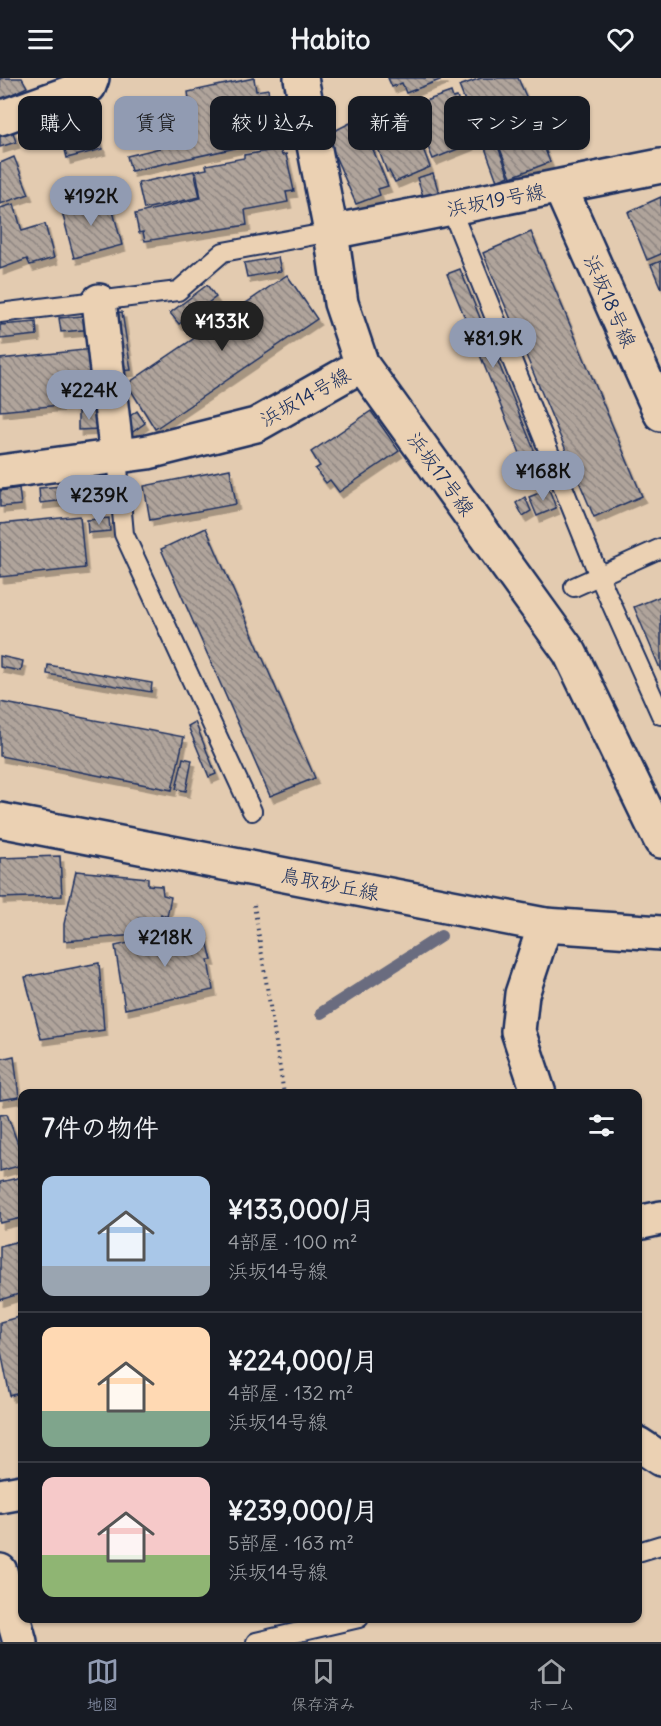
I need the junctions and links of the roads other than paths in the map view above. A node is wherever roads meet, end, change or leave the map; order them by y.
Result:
1 (301, 78) edge
2 (97, 81) edge
3 (0, 118) edge
4 (661, 166) edge
5 (560, 187) junction
6 (452, 209) junction
7 (331, 232) junction
8 (99, 301) junction
9 (0, 313) edge
10 (362, 365) junction
11 (661, 414) edge
12 (117, 457) junction
13 (0, 472) edge
14 (661, 548) edge
15 (599, 576) junction
16 (574, 587) dead end
17 (661, 715) edge
18 (252, 811) dead end
19 (0, 820) edge
20 (661, 841) edge
21 (545, 925) junction
22 (661, 933) edge
23 (537, 1089) edge
24 (661, 1218) edge
25 (642, 1222) edge
26 (642, 1447) edge
27 (661, 1459) edge
28 (18, 1492) edge
29 (0, 1496) edge
30 (661, 1545) edge
31 (642, 1551) edge
32 (0, 1571) edge
33 (338, 1623) edge
34 (20, 1642) edge
35 (256, 1642) edge

1 - 7 street, 浜坂17号線
2 - 3 street
4 - 5 street, 浜坂19号線
5 - 6 street, 浜坂19号線
5 - 11 street, 浜坂18号線
6 - 7 street, 浜坂19号線
6 - 15 lane
7 - 8 lane
7 - 10 street, 浜坂17号線
8 - 9 lane
8 - 12 street
10 - 12 street, 浜坂14号線
10 - 20 street, 浜坂17号線
12 - 13 street, 浜坂14号線
12 - 18 lane
14 - 15 lane
15 - 16 lane
15 - 17 lane
19 - 21 street, 鳥取砂丘線
21 - 22 street, 鳥取砂丘線
21 - 23 street
24 - 25 street
26 - 27 street
28 - 29 street
30 - 31 lane
32 - 34 street
33 - 35 lane

